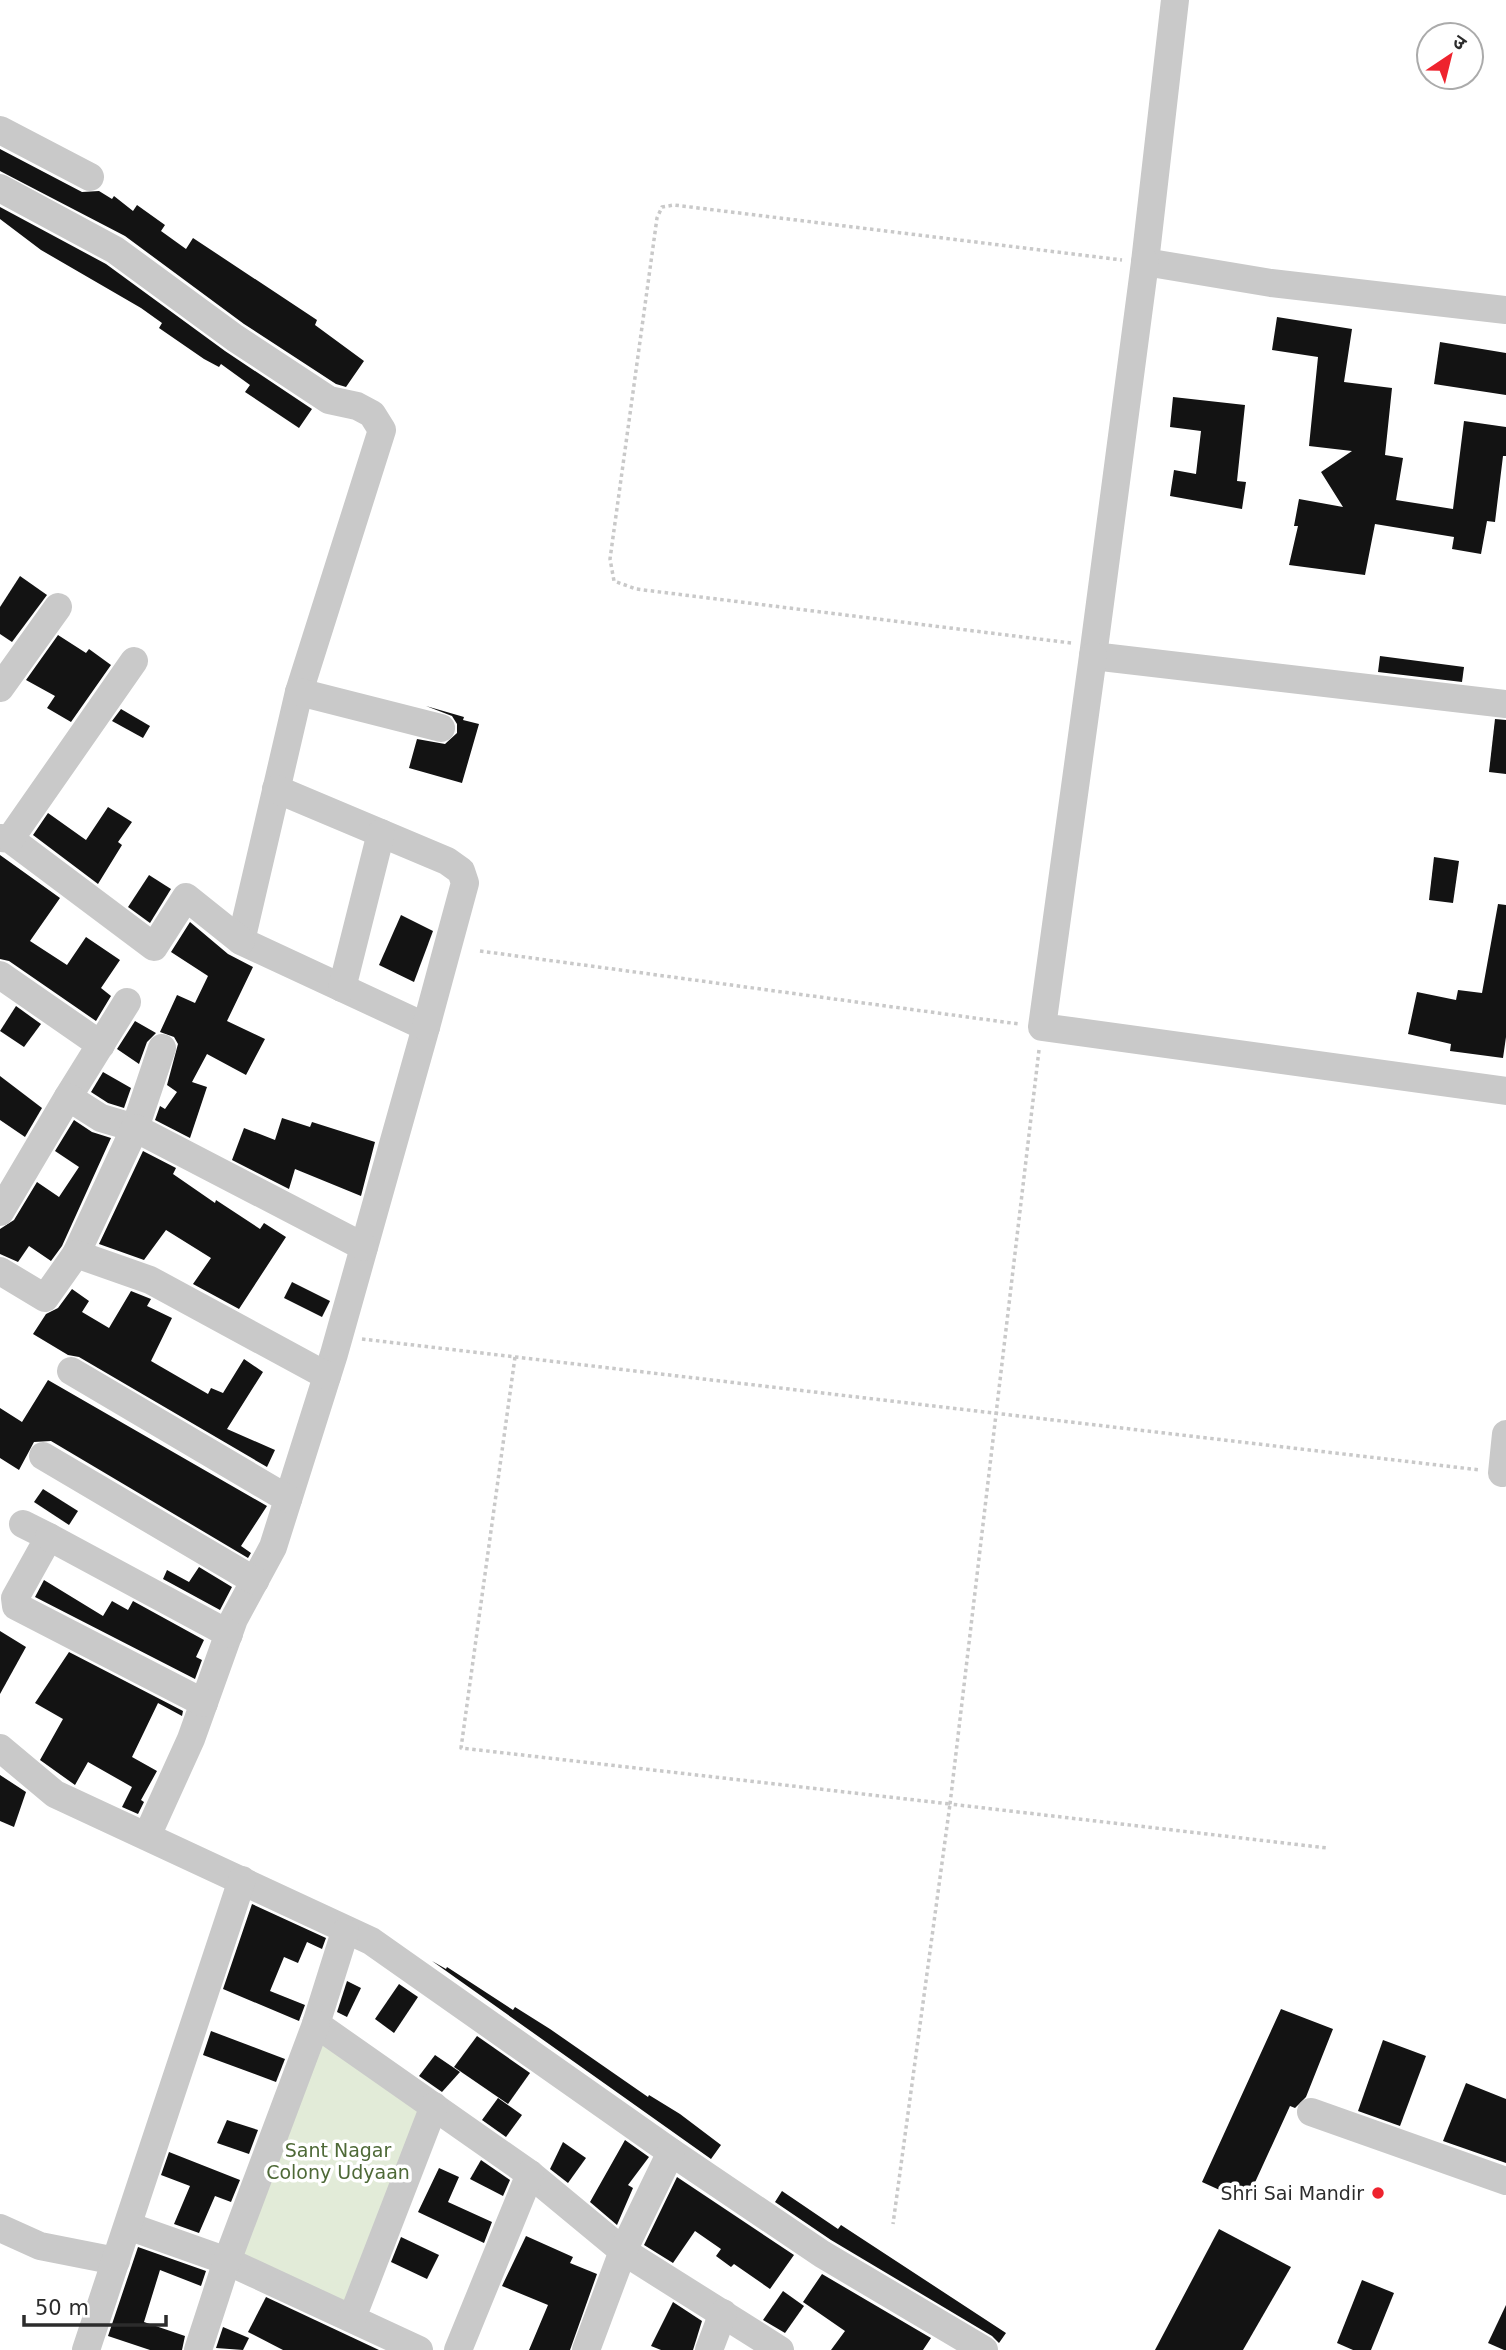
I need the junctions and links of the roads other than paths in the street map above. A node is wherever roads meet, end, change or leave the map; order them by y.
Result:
1 (1175, 0) edge
2 (0, 130) edge
3 (90, 177) dead end
4 (0, 188) edge
5 (1145, 262) junction
6 (1506, 310) edge
7 (58, 607) dead end
8 (1093, 651) junction
9 (134, 661) dead end
10 (0, 688) edge
11 (299, 692) junction
12 (1506, 704) edge
13 (441, 728) dead end
14 (276, 789) junction
15 (381, 833) junction
16 (5, 838) edge
17 (241, 941) junction
18 (0, 975) edge
19 (342, 988) junction
20 (127, 1002) dead end
21 (426, 1027) junction
22 (101, 1045) junction
23 (162, 1048) dead end
24 (1506, 1091) edge
25 (68, 1097) junction
26 (135, 1128) junction
27 (0, 1212) edge
28 (364, 1247) junction
29 (76, 1254) junction
30 (0, 1271) edge
31 (71, 1371) dead end
32 (327, 1376) junction
33 (1506, 1434) edge
34 (43, 1456) dead end
35 (1502, 1473) road end
36 (288, 1499) junction
37 (23, 1524) dead end
38 (49, 1537) junction
39 (255, 1581) junction
40 (229, 1634) junction
41 (204, 1703) junction
42 (0, 1748) edge
43 (147, 1836) junction
44 (242, 1880) junction
45 (345, 1931) junction
46 (316, 2024) junction
47 (434, 2106) junction
48 (1311, 2112) dead end
49 (671, 2152) junction
50 (530, 2174) junction
51 (1506, 2180) edge
52 (128, 2226) junction
53 (0, 2228) edge
54 (623, 2250) junction
55 (116, 2261) junction
56 (227, 2261) junction
57 (723, 2312) junction
58 (352, 2318) junction
59 (86, 2350) edge
60 (198, 2350) edge
61 (419, 2350) edge
62 (458, 2350) edge
63 (586, 2350) edge
64 (709, 2350) edge
65 (779, 2350) edge
66 (984, 2350) edge

1 - 5 street
2 - 3 street
4 - 11 street
5 - 6 street
5 - 8 street
7 - 10 street
8 - 12 street
8 - 24 street
9 - 16 street
11 - 13 street
11 - 14 street
14 - 15 street
14 - 17 street
15 - 19 street
15 - 21 street
16 - 17 street
17 - 19 street
18 - 22 street
19 - 21 street
20 - 22 street
21 - 28 street
22 - 25 street
23 - 26 street
25 - 26 street
25 - 27 street
26 - 28 street
26 - 29 street
28 - 32 street
29 - 30 street
29 - 32 street
31 - 36 street
32 - 36 street
33 - 35 street
34 - 39 street
36 - 39 street
37 - 38 street
38 - 40 street
38 - 41 street
39 - 40 street
40 - 41 street
41 - 43 street
42 - 43 street
43 - 44 street
44 - 45 street
44 - 52 street
45 - 46 street
45 - 49 street
46 - 47 street
46 - 56 street
47 - 50 street
47 - 58 street
48 - 51 street
49 - 54 street
49 - 66 street
50 - 54 street
50 - 62 street
52 - 55 street
52 - 56 street
53 - 55 street
54 - 57 street
54 - 63 street
55 - 59 street
56 - 58 street
56 - 60 street
57 - 64 street
57 - 65 street
58 - 61 street

